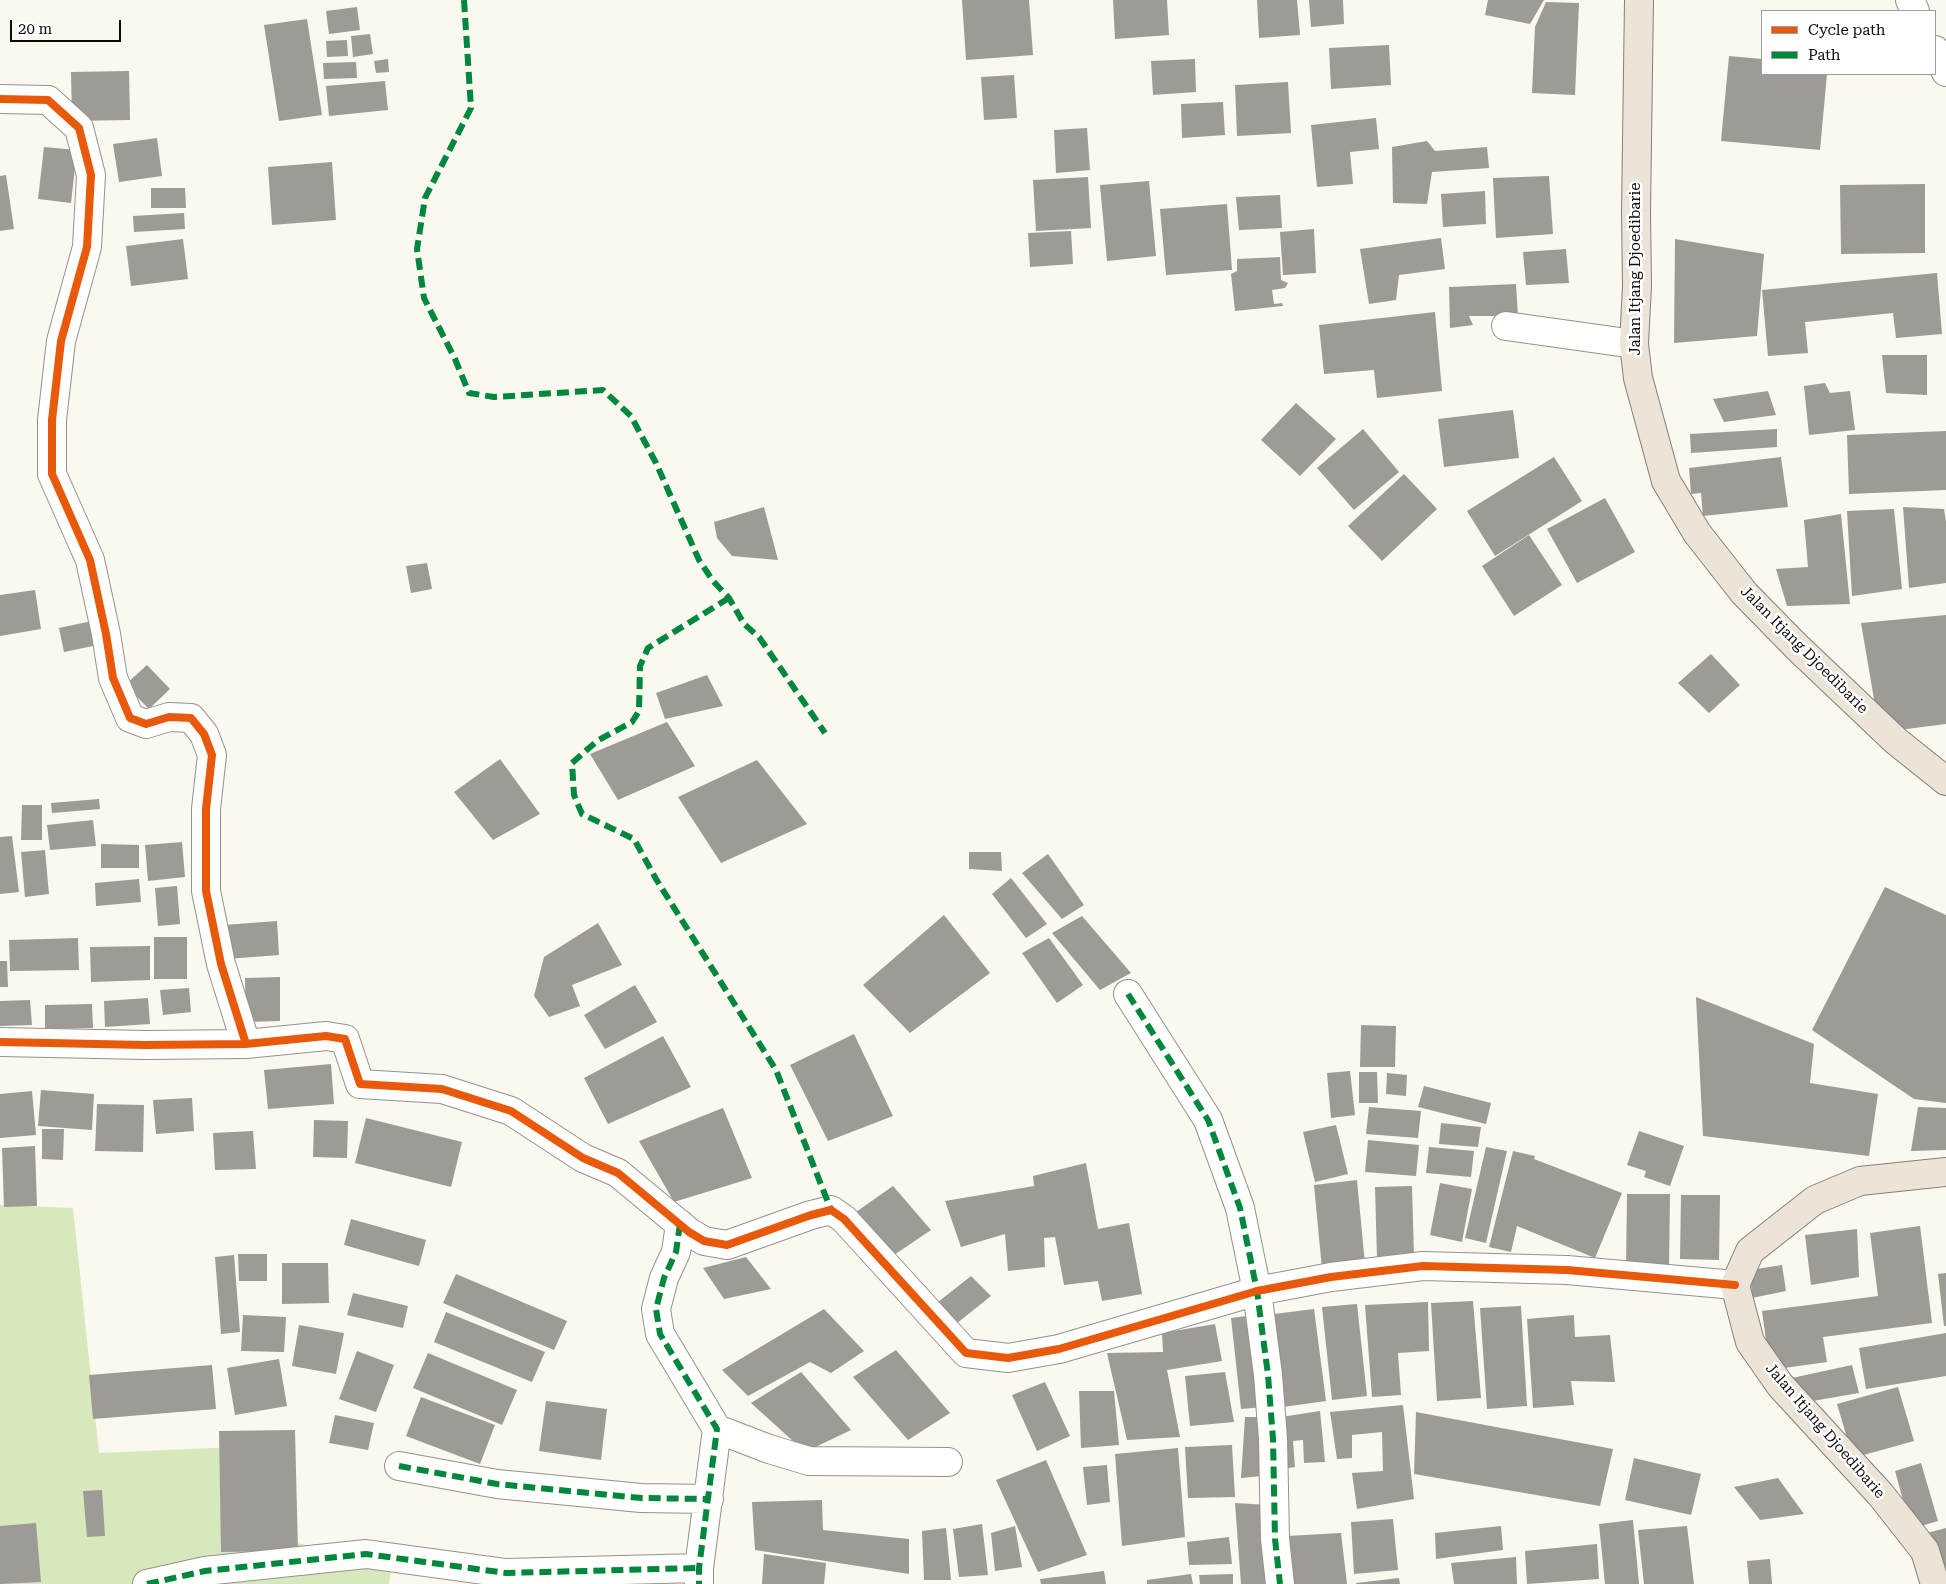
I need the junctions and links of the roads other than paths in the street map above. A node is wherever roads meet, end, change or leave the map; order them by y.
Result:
1 (1639, 0) edge
2 (1936, 52) edge
3 (1946, 72) edge
4 (0, 99) edge
5 (1506, 326) dead end
6 (1634, 344) junction
7 (1946, 781) edge
8 (1128, 994) dead end
9 (0, 1042) edge
10 (246, 1044) junction
11 (1946, 1172) edge
12 (680, 1224) junction
13 (1735, 1285) junction
14 (1257, 1291) junction
15 (717, 1429) junction
16 (948, 1462) dead end
17 (399, 1466) dead end
18 (708, 1499) junction
19 (699, 1576) edge
20 (148, 1584) edge
21 (1280, 1584) edge
22 (1935, 1584) edge

1 - 6 main road, Jalan Itjang Djoedibarie
2 - 3 street
4 - 10 street
5 - 6 street
6 - 7 main road, Jalan Itjang Djoedibarie
8 - 14 street
9 - 10 street
10 - 12 street
11 - 13 main road
12 - 14 street
12 - 15 street
13 - 14 street
13 - 22 main road, Jalan Itjang Djoedibarie
14 - 21 street
15 - 16 street
15 - 18 street
17 - 18 street
18 - 19 street
19 - 20 street

